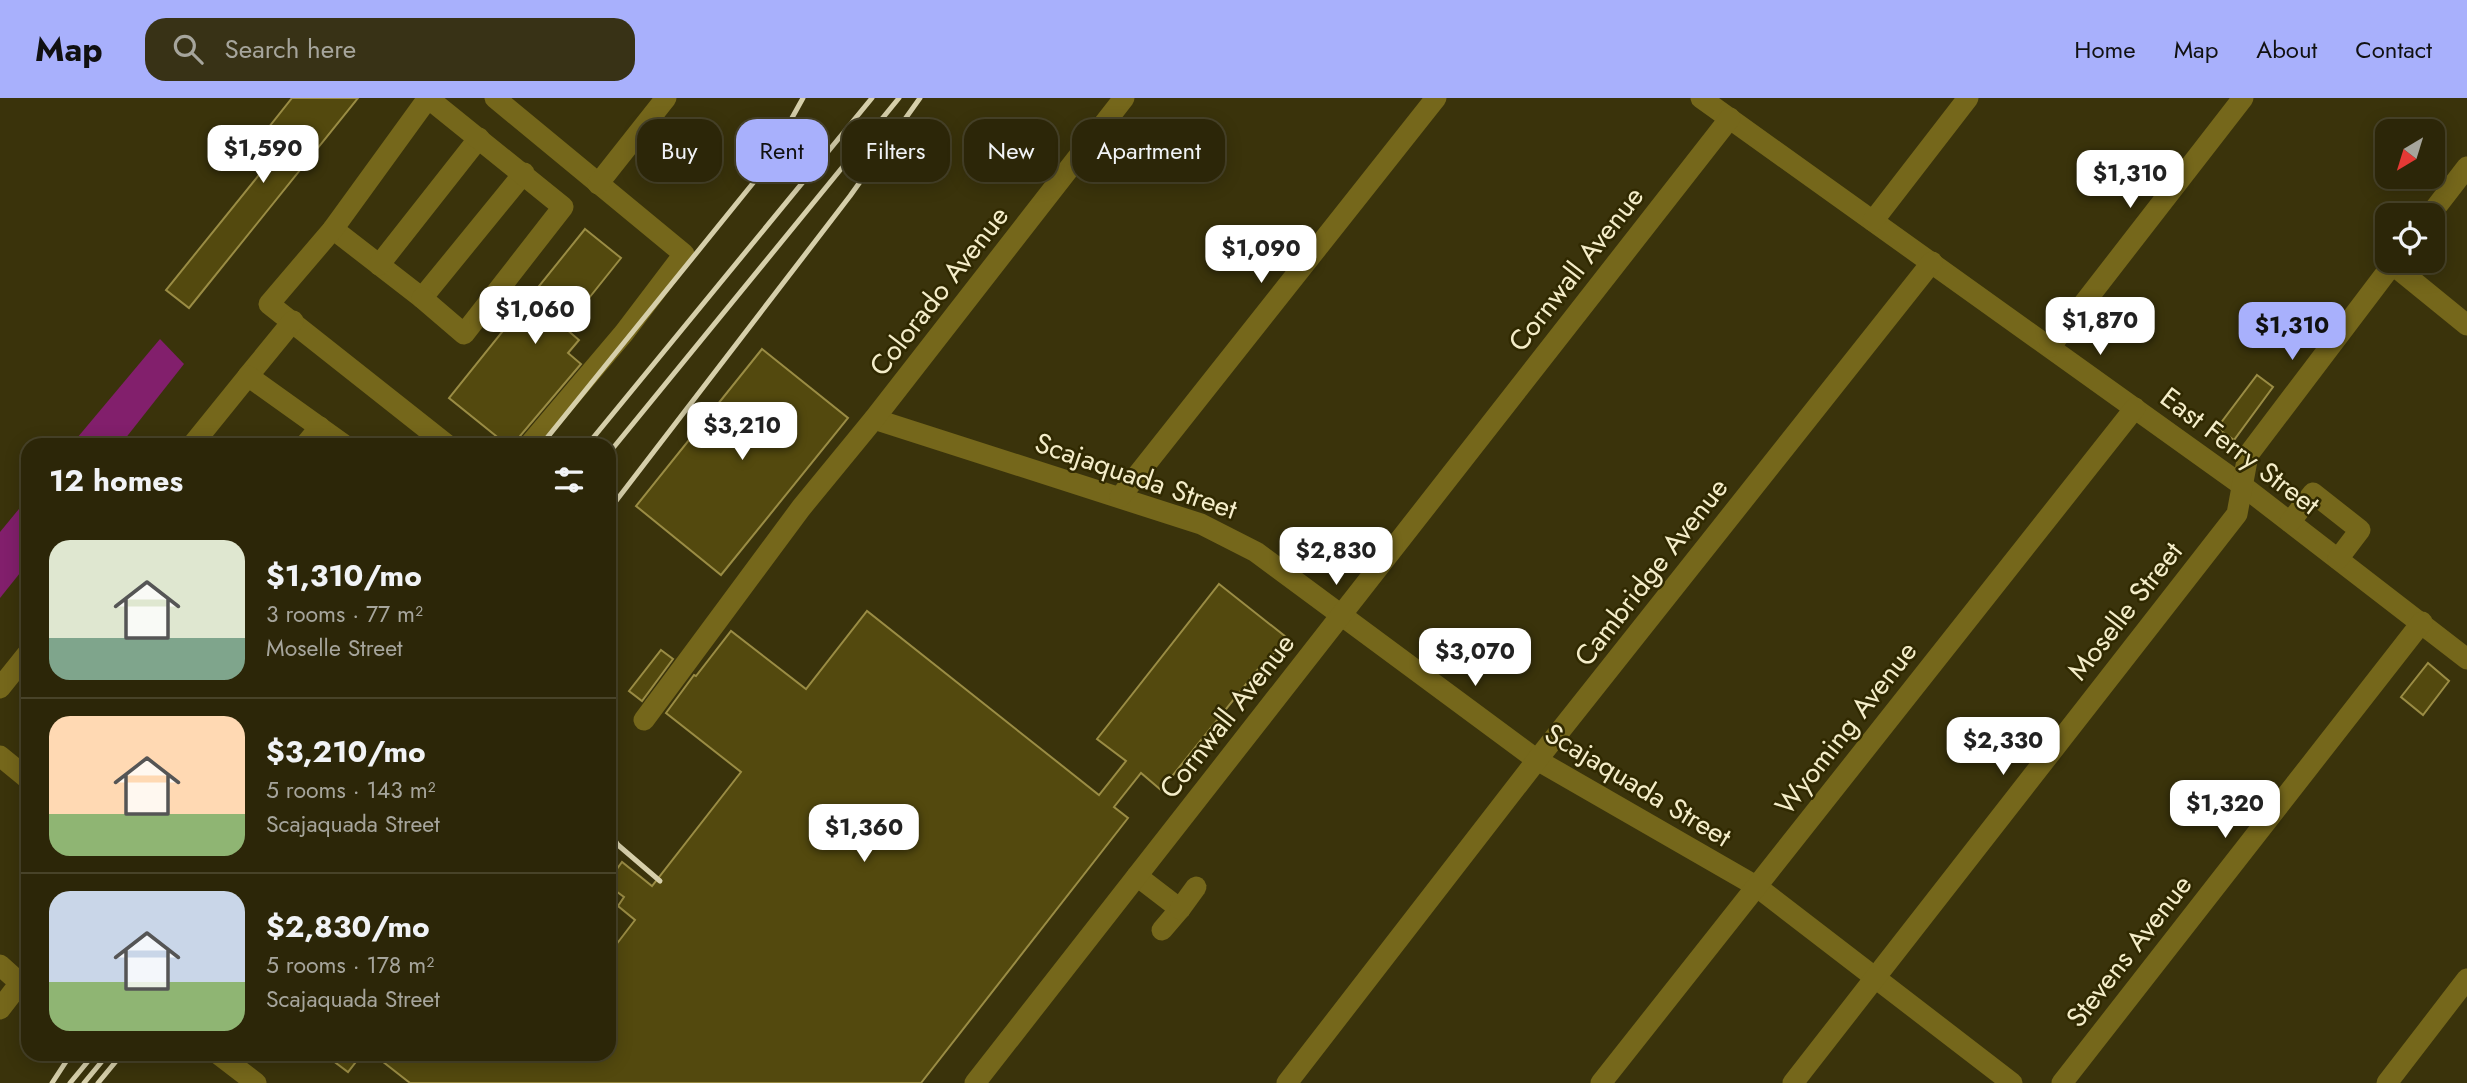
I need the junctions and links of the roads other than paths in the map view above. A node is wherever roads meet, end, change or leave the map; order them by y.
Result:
1 (495, 98) edge
2 (666, 98) edge
3 (1124, 98) edge
4 (1436, 98) edge
5 (1702, 98) edge
6 (1968, 98) edge
7 (2243, 98) edge
8 (1730, 118) junction
9 (480, 138) junction
10 (2467, 167) edge
11 (524, 173) junction
12 (598, 184) junction
13 (2439, 203) edge
14 (1874, 221) junction
15 (333, 229) junction
16 (1932, 262) junction
17 (379, 265) junction
18 (2386, 273) edge
19 (2407, 273) edge
20 (422, 298) junction
21 (293, 321) junction
22 (2467, 325) edge
23 (2050, 347) junction
24 (248, 376) junction
25 (2135, 408) junction
26 (874, 419) junction
27 (320, 427) junction
28 (199, 438) edge
29 (311, 438) edge
30 (335, 438) edge
31 (439, 438) edge
32 (535, 438) edge
33 (2243, 486) junction
34 (1120, 498) junction
35 (2290, 522) junction
36 (2338, 559) junction
37 (1341, 615) junction
38 (2422, 622) junction
39 (2467, 659) edge
40 (21, 662) edge
41 (0, 688) edge
42 (643, 720) dead end
43 (0, 756) edge
44 (1537, 760) junction
45 (21, 773) edge
46 (1137, 876) junction
47 (1756, 886) junction
48 (1196, 887) dead end
49 (1180, 909) junction
50 (1163, 930) dead end
51 (0, 965) edge
52 (1875, 978) junction
53 (2467, 979) edge
54 (0, 1009) edge
55 (227, 1061) edge
56 (256, 1083) edge
57 (975, 1083) edge
58 (1287, 1083) edge
59 (1601, 1083) edge
60 (1793, 1083) edge
61 (2012, 1083) edge
62 (2062, 1083) edge
63 (2387, 1083) edge

1 - 12 street
2 - 12 street
3 - 26 street, Colorado Avenue
4 - 34 street
5 - 8 street, East Ferry Street
6 - 14 street
7 - 23 street
8 - 14 street, East Ferry Street
8 - 37 street, Cornwall Avenue
9 - 11 street
9 - 15 street
9 - 17 street
10 - 13 street
11 - 20 street
11 - 20 street
12 - 32 street
14 - 16 street, East Ferry Street
15 - 17 street
15 - 21 street
16 - 23 street, East Ferry Street
16 - 44 street, Cambridge Avenue
17 - 20 street
18 - 33 street, Moselle Street
19 - 22 street
21 - 24 street
21 - 31 street
23 - 25 street, East Ferry Street
24 - 27 street
24 - 28 street
25 - 33 street, East Ferry Street
25 - 47 street, Wyoming Avenue
26 - 34 street, Scajaquada Street
26 - 42 street, Colorado Avenue
27 - 29 street
27 - 30 street
33 - 35 street, East Ferry Street
33 - 52 street, Moselle Street
34 - 37 street, Scajaquada Street
35 - 36 street, East Ferry Street
35 - 36 street
36 - 38 street, East Ferry Street
37 - 44 street, Scajaquada Street
37 - 46 street, Cornwall Avenue
38 - 39 street, East Ferry Street
38 - 62 street, Stevens Avenue
40 - 41 street
43 - 45 street
44 - 47 street, Scajaquada Street
44 - 58 street, Cambridge Avenue
46 - 49 street
46 - 57 street, Cornwall Avenue
47 - 52 street, Scajaquada Street
47 - 59 street, Wyoming Avenue
48 - 49 street
49 - 50 street
51 - 54 street
52 - 60 street, Moselle Street
52 - 61 street, Scajaquada Street
53 - 63 street
55 - 56 street

